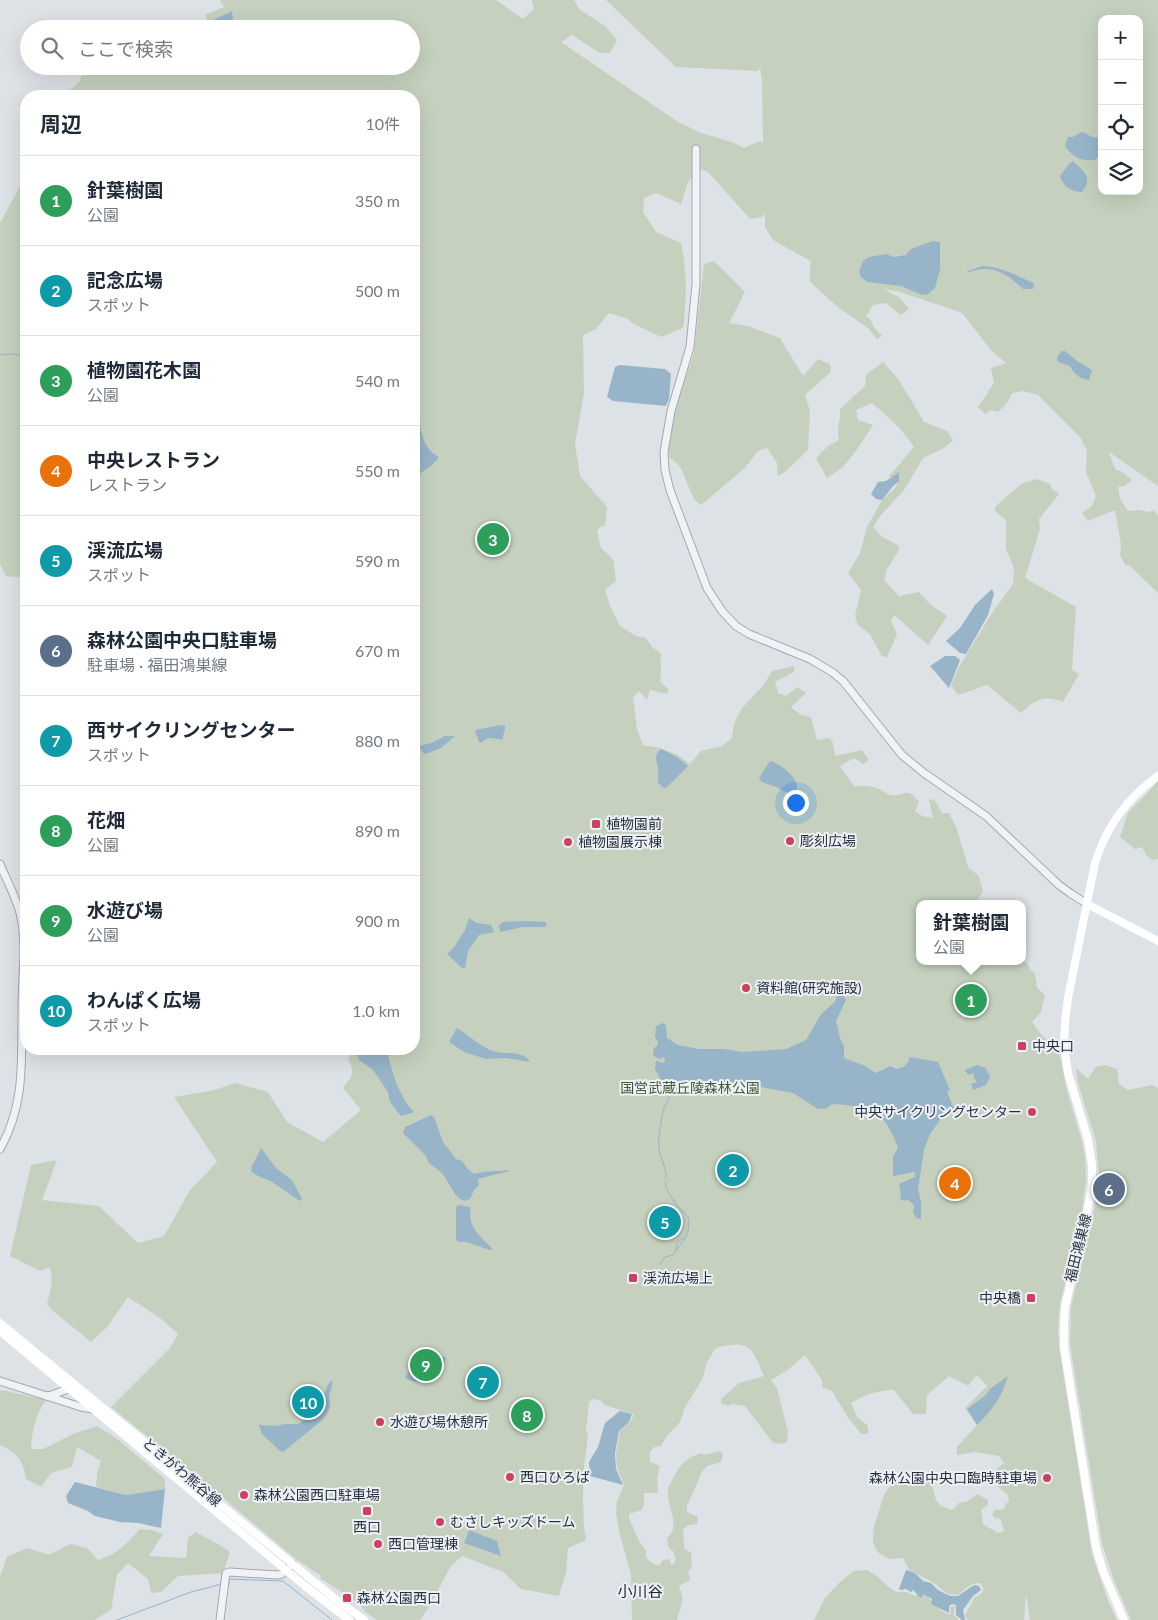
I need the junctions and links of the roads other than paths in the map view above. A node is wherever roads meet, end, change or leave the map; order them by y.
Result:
1 (696, 149) dead end
2 (1158, 776) edge
3 (0, 864) edge
4 (1087, 904) junction
5 (20, 913) edge
6 (1158, 941) edge
7 (22, 1055) edge
8 (0, 1149) edge
9 (0, 1323) edge
10 (0, 1331) edge
11 (58, 1379) junction
12 (0, 1382) edge
13 (70, 1388) junction
14 (81, 1390) junction
15 (57, 1394) junction
16 (44, 1396) junction
17 (93, 1408) junction
18 (293, 1564) junction
19 (287, 1571) junction
20 (220, 1620) edge
21 (349, 1620) edge
22 (364, 1620) edge
23 (1124, 1620) edge

1 - 4 street
2 - 4 main road, 福田鴻巣線
3 - 5 street
4 - 6 main road
4 - 23 main road, 福田鴻巣線
7 - 8 street
9 - 14 main road, ときがわ熊谷線
10 - 11 main road, ときがわ熊谷線
11 - 13 main road, ときがわ熊谷線
11 - 15 street
12 - 16 street
13 - 14 street
13 - 15 street
13 - 17 main road, ときがわ熊谷線
14 - 18 main road, ときがわ熊谷線
15 - 16 street
16 - 17 street
17 - 19 main road, ときがわ熊谷線
18 - 19 street
18 - 22 main road, ときがわ熊谷線
19 - 20 street
19 - 21 main road, ときがわ熊谷線

